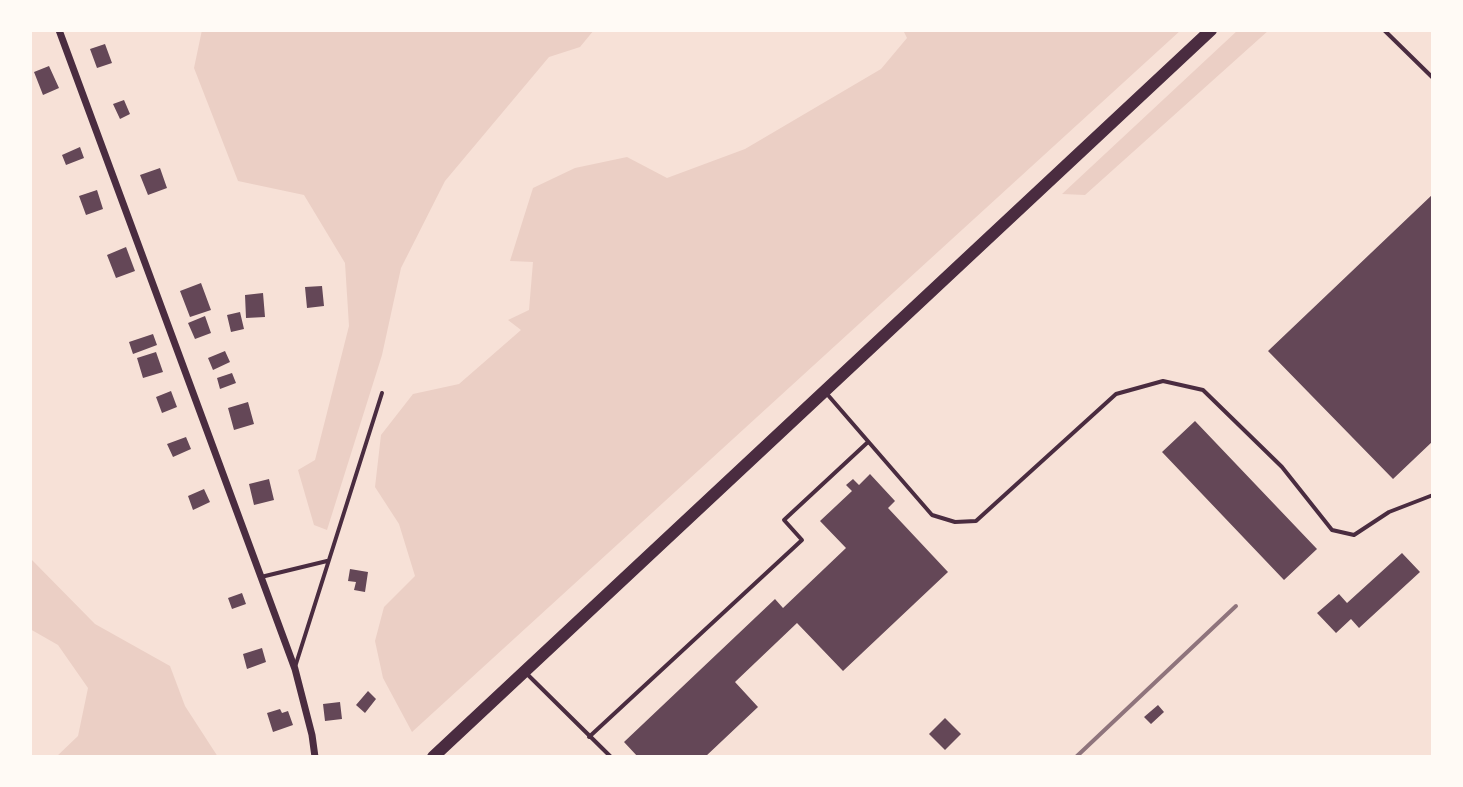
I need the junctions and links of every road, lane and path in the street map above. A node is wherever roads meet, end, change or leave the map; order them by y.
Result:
1 (59, 30) edge
2 (1211, 30) edge
3 (1384, 30) edge
4 (1433, 78) edge
5 (825, 392) junction
6 (382, 393) dead end
7 (868, 442) junction
8 (1433, 495) edge
9 (327, 561) junction
10 (261, 577) junction
11 (295, 669) junction
12 (524, 672) junction
13 (589, 737) junction
14 (315, 757) edge
15 (433, 757) edge
16 (611, 757) edge

1 - 10 street
2 - 5 main road
3 - 4 lane
5 - 7 lane
5 - 12 main road
6 - 9 lane
7 - 8 lane
7 - 13 lane
9 - 10 lane
9 - 11 lane
10 - 11 street
11 - 14 street
12 - 13 lane
12 - 15 main road
13 - 16 lane

